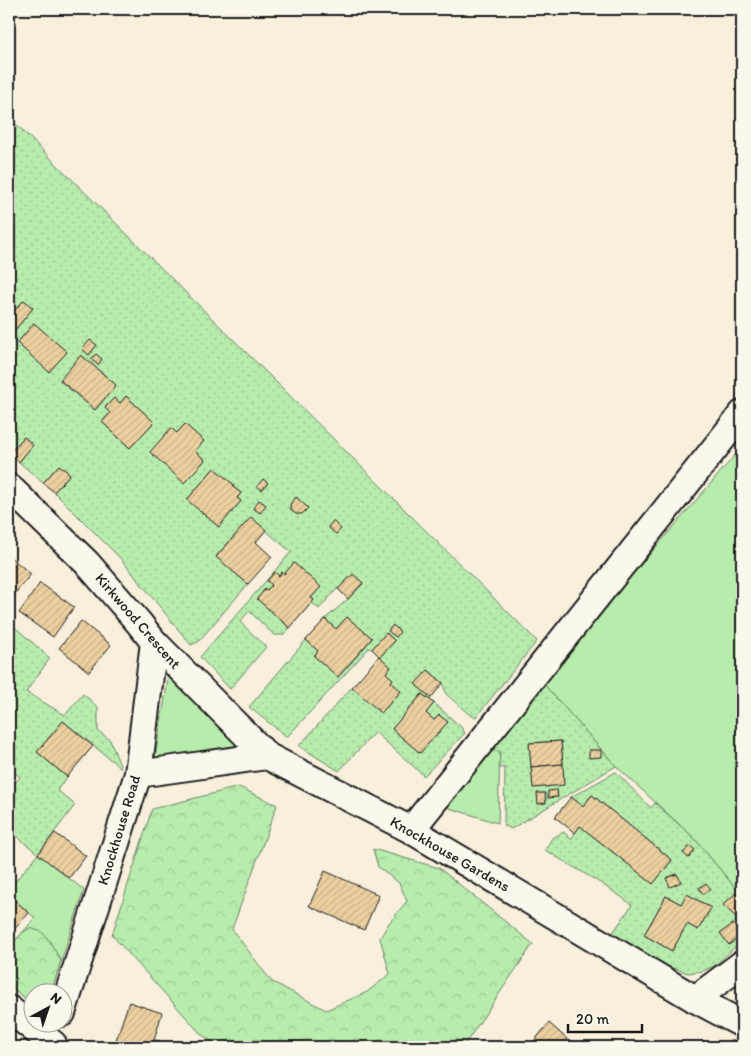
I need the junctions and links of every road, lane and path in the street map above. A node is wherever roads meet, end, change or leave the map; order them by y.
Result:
1 (742, 414) edge
2 (9, 487) edge
3 (154, 642) junction
4 (267, 756) junction
5 (138, 774) junction
6 (411, 830) junction
7 (742, 964) edge
8 (71, 984) edge
9 (695, 1000) junction
10 (9, 1009) edge
11 (742, 1024) edge
12 (55, 1038) edge

1 - 6 street
2 - 3 street, Kirkwood Crescent
3 - 4 street, Kirkwood Crescent
3 - 5 street, Knockhouse Road
4 - 5 street
4 - 6 street, Knockhouse Gardens
5 - 8 street, Knockhouse Road
6 - 9 street, Knockhouse Gardens
7 - 9 street
9 - 11 street, Knockhouse Gardens
10 - 12 street

